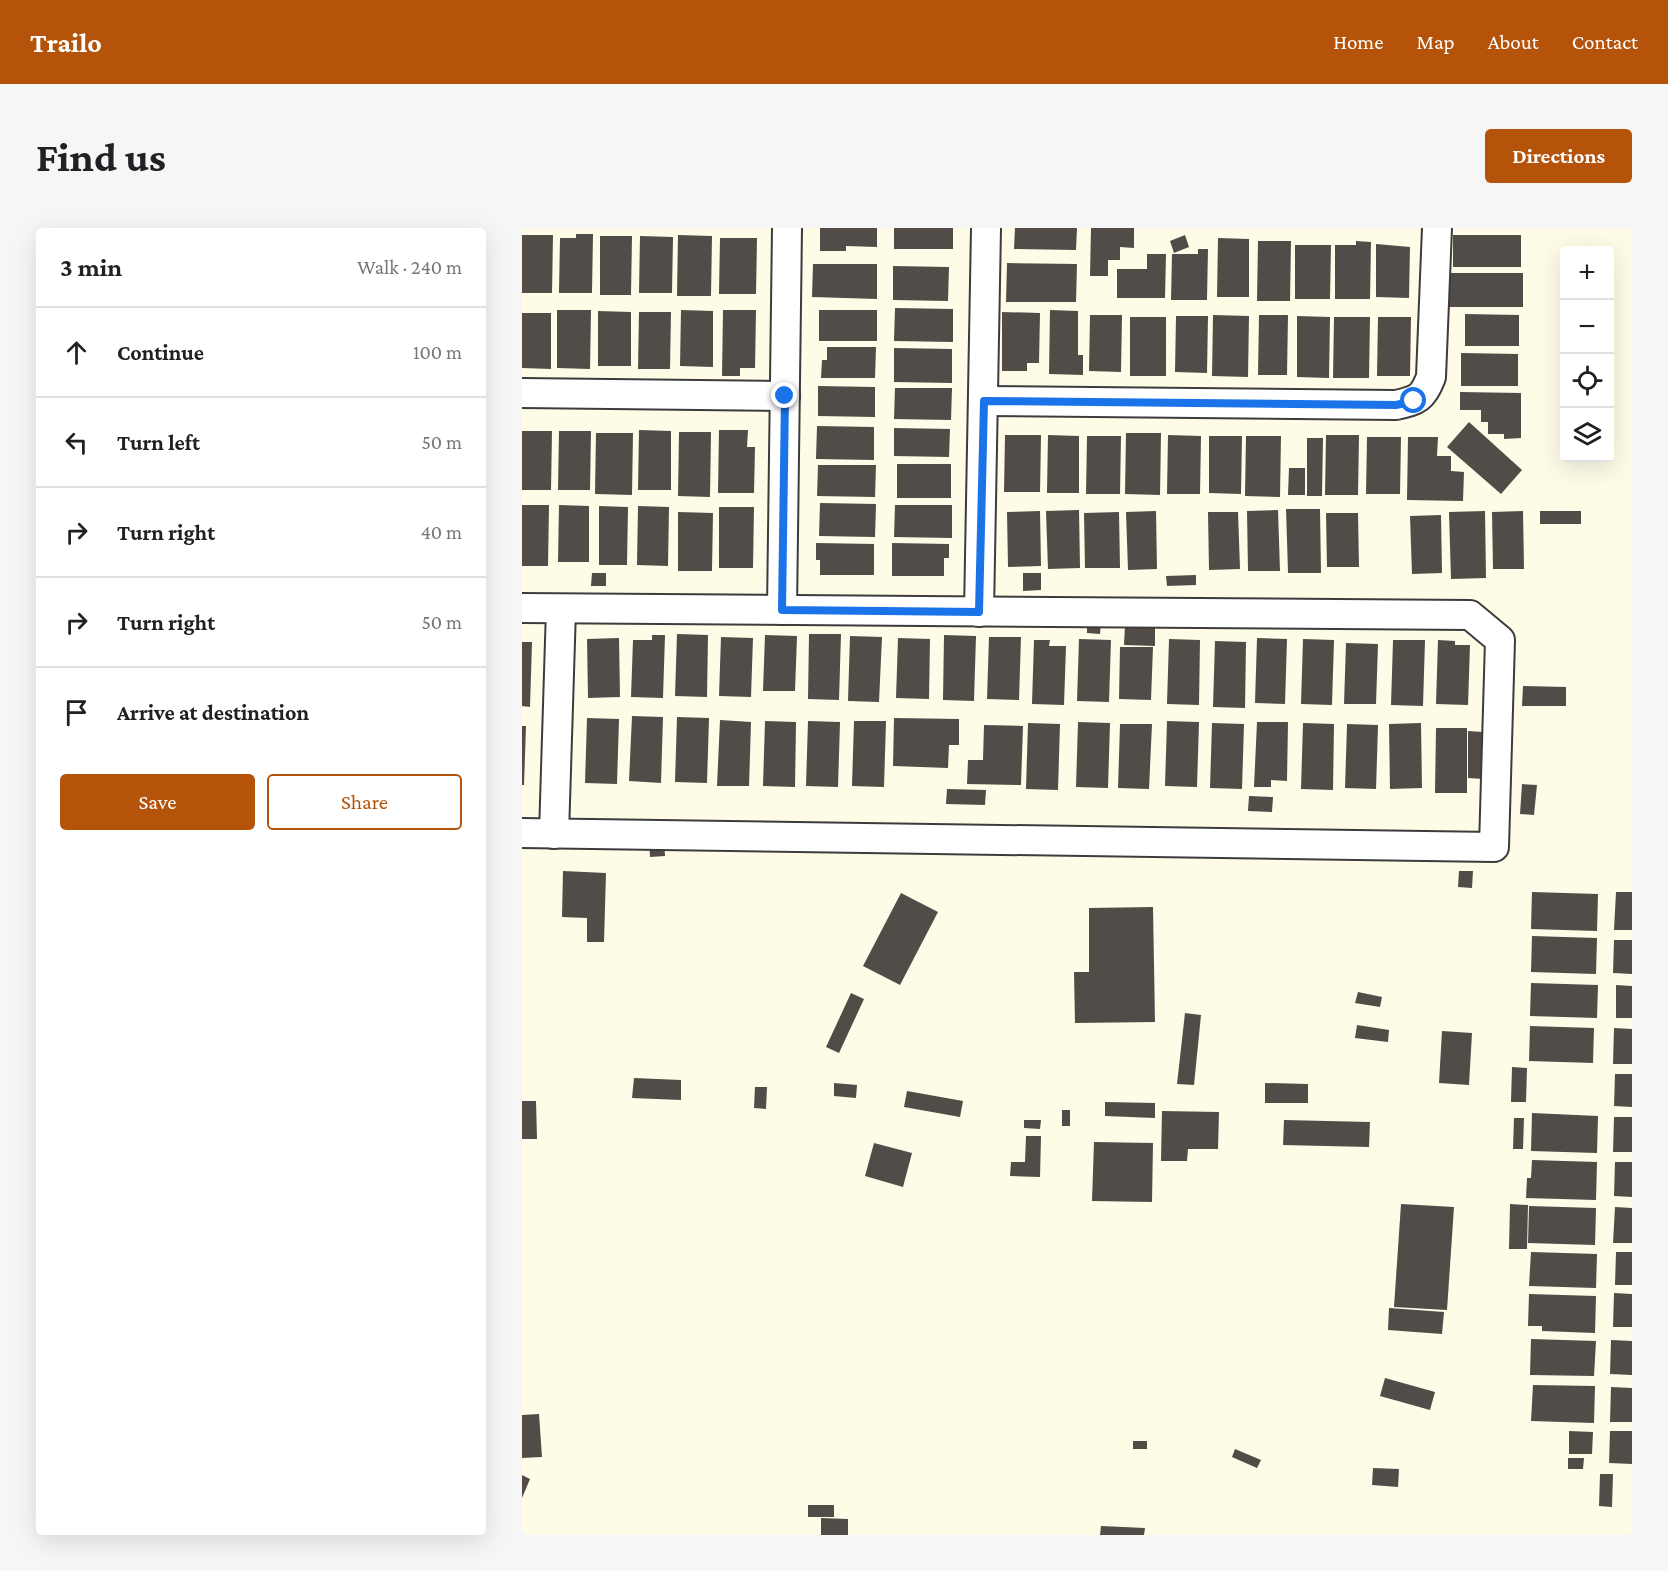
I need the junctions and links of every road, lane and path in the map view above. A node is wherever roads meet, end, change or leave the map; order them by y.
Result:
1 (787, 228) edge
2 (986, 228) edge
3 (1437, 228) edge
4 (522, 393) edge
5 (785, 396) junction
6 (984, 401) junction
7 (522, 608) edge
8 (561, 609) junction
9 (782, 610) junction
10 (979, 612) junction
11 (522, 833) edge
12 (554, 834) junction

1 - 5 street
2 - 6 street
3 - 6 street
4 - 5 street
5 - 9 street
6 - 10 street
7 - 8 street
8 - 9 street
8 - 12 street
9 - 10 street
10 - 12 street
11 - 12 street

